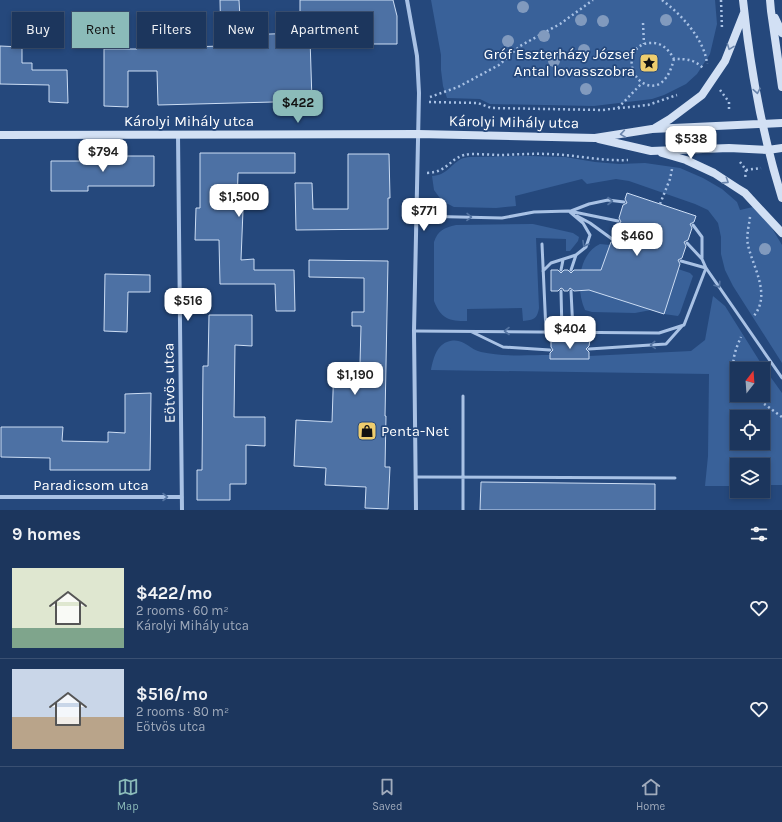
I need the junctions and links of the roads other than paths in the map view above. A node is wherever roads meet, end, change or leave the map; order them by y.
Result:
1 (407, 0) edge
2 (743, 0) edge
3 (770, 0) edge
4 (771, 10) junction
5 (744, 11) junction
6 (782, 33) edge
7 (782, 87) edge
8 (782, 123) edge
9 (763, 125) junction
10 (652, 129) junction
11 (418, 134) junction
12 (178, 135) junction
13 (0, 136) edge
14 (595, 138) junction
15 (782, 148) edge
16 (768, 150) junction
17 (651, 151) junction
18 (782, 198) edge
19 (624, 202) dead end
20 (569, 211) junction
21 (416, 216) junction
22 (618, 221) dead end
23 (693, 225) dead end
24 (782, 233) edge
25 (612, 239) dead end
26 (687, 243) dead end
27 (542, 244) dead end
28 (576, 256) junction
29 (702, 259) junction
30 (563, 260) junction
31 (681, 261) dead end
32 (706, 268) junction
33 (561, 270) dead end
34 (571, 270) dead end
35 (543, 271) junction
36 (561, 291) dead end
37 (571, 291) dead end
38 (684, 325) junction
39 (414, 331) junction
40 (471, 331) junction
41 (546, 331) junction
42 (572, 331) junction
43 (562, 332) junction
44 (589, 349) dead end
45 (550, 350) dead end
46 (782, 378) edge
47 (463, 396) dead end
48 (416, 477) junction
49 (463, 477) junction
50 (675, 478) dead end
51 (0, 497) edge
52 (182, 497) junction
53 (182, 510) edge
54 (416, 510) edge
55 (463, 510) edge

1 - 11 street
2 - 5 street
3 - 4 street
4 - 6 street
4 - 7 street
5 -> 9 street
5 -> 10 street
8 - 9 street, Károlyi Mihály utca
9 - 10 street, Károlyi Mihály utca
9 - 16 street
10 -> 14 street, Károlyi Mihály utca
11 - 12 street, Károlyi Mihály utca
11 - 14 street, Károlyi Mihály utca
11 - 21 street
12 - 13 street, Károlyi Mihály utca
12 - 52 street, Eötvös utca
14 - 17 street, Károlyi Mihály utca
15 - 16 street, Károlyi Mihály utca
16 - 17 street, Károlyi Mihály utca
16 - 18 street
17 -> 24 street
20 -> 19 lane
21 -> 20 lane
20 - 22 lane
20 - 25 lane
20 -> 28 lane
21 - 39 street
23 - 29 lane
26 - 29 lane
27 - 35 lane
28 - 30 lane
28 - 34 lane
29 - 32 lane
30 - 33 lane
30 - 35 lane
31 - 32 lane
32 - 38 lane
32 -> 46 lane
35 - 41 lane
36 - 43 lane
37 - 42 lane
38 - 42 lane
38 -> 44 lane
39 - 40 lane
39 - 48 street
41 -> 40 lane
40 - 45 lane
41 - 43 lane
42 - 43 lane
47 - 49 lane
48 - 49 lane
48 - 54 street
49 - 50 lane
49 - 55 lane
51 -> 52 street, Paradicsom utca
52 - 53 street, Eötvös utca

